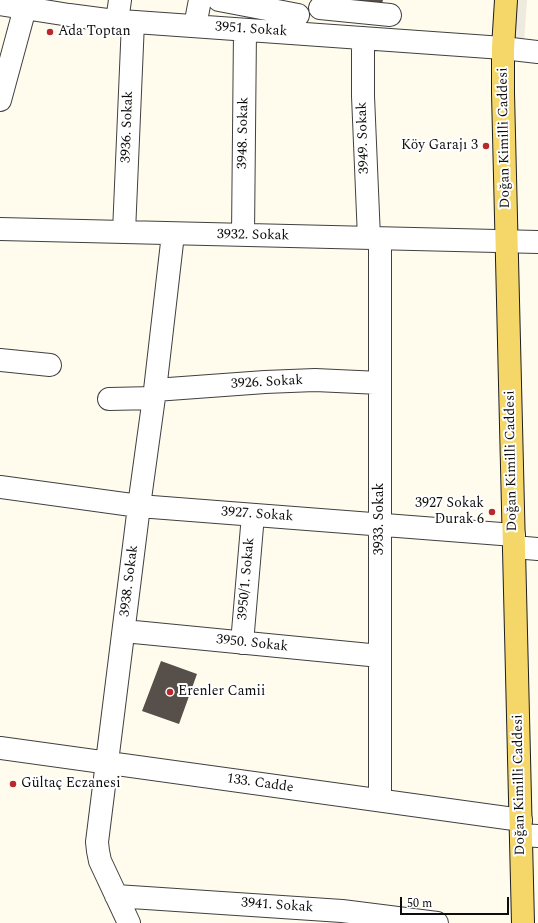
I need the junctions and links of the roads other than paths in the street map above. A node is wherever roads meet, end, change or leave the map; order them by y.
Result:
1 (200, 0) edge
2 (219, 0) edge
3 (506, 0) edge
4 (321, 4) edge
5 (14, 5) edge
6 (392, 8) edge
7 (123, 14) edge
8 (298, 15) dead end
9 (195, 26) junction
10 (245, 30) junction
11 (315, 35) junction
12 (363, 38) junction
13 (386, 40) junction
14 (503, 48) junction
15 (538, 52) edge
16 (1, 93) edge
17 (0, 229) edge
18 (124, 232) junction
19 (172, 234) junction
20 (243, 235) junction
21 (374, 238) junction
22 (507, 242) junction
23 (538, 242) edge
24 (0, 360) edge
25 (50, 365) dead end
26 (380, 382) junction
27 (154, 394) junction
28 (110, 399) dead end
29 (0, 487) edge
30 (139, 506) junction
31 (253, 515) junction
32 (380, 525) junction
33 (514, 541) junction
34 (538, 549) edge
35 (124, 631) junction
36 (242, 643) junction
37 (380, 656) junction
38 (0, 748) edge
39 (108, 763) junction
40 (380, 800) junction
41 (527, 830) edge
42 (116, 896) junction
43 (321, 916) edge
44 (413, 922) edge
45 (129, 923) edge
46 (436, 923) edge
47 (523, 923) edge

1 - 9 street
2 - 8 street
3 - 14 main road, Doğan Kimilli Caddesi
4 - 6 street
4 - 11 street
5 - 7 street, 3951. Sokak
5 - 16 street
6 - 13 street
7 - 9 street, 3951. Sokak
7 - 18 street, 3936. Sokak
9 - 10 street, 3951. Sokak
10 - 11 street, 3951. Sokak
10 - 20 street, 3948. Sokak
11 - 12 street, 3951. Sokak
12 - 13 street, 3951. Sokak
12 - 21 street, 3949. Sokak
13 - 14 street, 3951. Sokak
14 - 15 street, 3951. Sokak
14 - 22 main road, Doğan Kimilli Caddesi
17 - 18 street, 3932. Sokak
18 - 19 street, 3932. Sokak
19 - 20 street, 3932. Sokak
19 - 27 street, 3938. Sokak
20 - 21 street, 3932. Sokak
21 - 22 street, 3932. Sokak
21 - 26 street, 3933. Sokak
22 - 23 street, 3932. Sokak
22 - 33 main road, Doğan Kimilli Caddesi
24 - 25 street
26 - 27 street, 3926. Sokak
26 - 32 street, 3933. Sokak
27 - 28 street, 3926. Sokak
27 - 30 street, 3938. Sokak
29 - 30 street, 3927. Sokak
30 - 31 street, 3927. Sokak
30 - 35 street, 3938. Sokak
31 - 32 street, 3927. Sokak
31 - 36 street, 3950/1. Sokak
32 - 33 street, 3927. Sokak
32 - 37 street, 3933. Sokak
33 - 34 street, 3927. Sokak
33 - 41 main road, Doğan Kimilli Caddesi
35 - 36 street, 3950. Sokak
35 - 39 street, 3938. Sokak
36 - 37 street, 3950. Sokak
37 - 40 street, 3933. Sokak
38 - 39 street, 133. Cadde
39 - 40 street, 133. Cadde
39 - 42 street, 3938. Sokak
40 - 41 street, 133. Cadde
41 - 47 main road, Doğan Kimilli Caddesi
42 - 43 street, 3941. Sokak
42 - 45 street, 3938. Sokak
43 - 44 street, 3941. Sokak
44 - 46 street, 3941. Sokak

